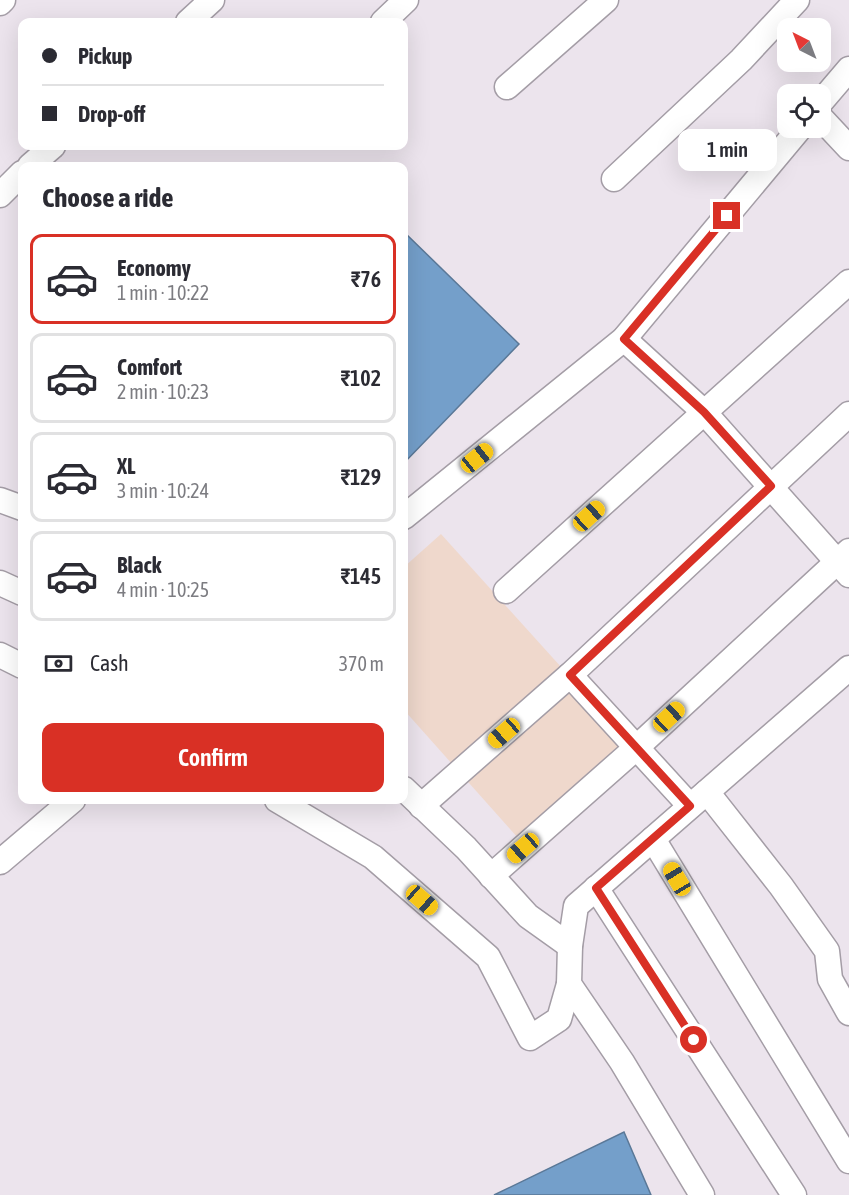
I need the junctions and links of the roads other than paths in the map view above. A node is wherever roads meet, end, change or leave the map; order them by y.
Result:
1 (212, 0) edge
2 (406, 0) edge
3 (606, 0) edge
4 (797, 0) edge
5 (192, 18) edge
6 (387, 18) edge
7 (849, 69) edge
8 (507, 87) dead end
9 (831, 90) edge
10 (831, 129) edge
11 (792, 138) edge
12 (849, 148) edge
13 (48, 150) edge
14 (35, 162) edge
15 (18, 177) edge
16 (614, 179) dead end
17 (0, 195) edge
18 (849, 282) edge
19 (624, 339) junction
20 (704, 412) junction
21 (849, 414) edge
22 (771, 486) junction
23 (0, 500) edge
24 (18, 507) edge
25 (408, 514) edge
26 (845, 563) edge
27 (0, 583) edge
28 (18, 591) edge
29 (506, 591) dead end
30 (0, 655) edge
31 (18, 664) edge
32 (849, 668) edge
33 (570, 675) junction
34 (636, 748) junction
35 (408, 793) edge
36 (699, 799) junction
37 (68, 804) edge
38 (284, 804) edge
39 (422, 806) junction
40 (653, 839) junction
41 (0, 862) edge
42 (491, 876) junction
43 (596, 888) junction
44 (570, 946) junction
45 (569, 984) junction
46 (849, 1013) edge
47 (849, 1161) edge
48 (702, 1195) edge
49 (794, 1195) edge

1 - 5 street
2 - 6 street
3 - 8 street
4 - 16 street
7 - 9 street
10 - 12 street
11 - 19 street
13 - 14 street
15 - 17 street
18 - 20 street
19 - 20 street
19 - 25 street
20 - 22 street
20 - 29 street
21 - 22 street
22 - 26 street
22 - 33 street
23 - 24 street
26 - 34 street
27 - 28 street
30 - 31 street
32 - 36 street
33 - 34 street
33 - 39 street
34 - 36 street
34 - 42 street
35 - 39 street
36 - 40 street
36 - 46 street
37 - 41 street
38 - 45 street
39 - 42 street
40 - 43 street
40 - 47 street
42 - 44 street
43 - 44 street
43 - 49 street
44 - 45 street
45 - 48 street

